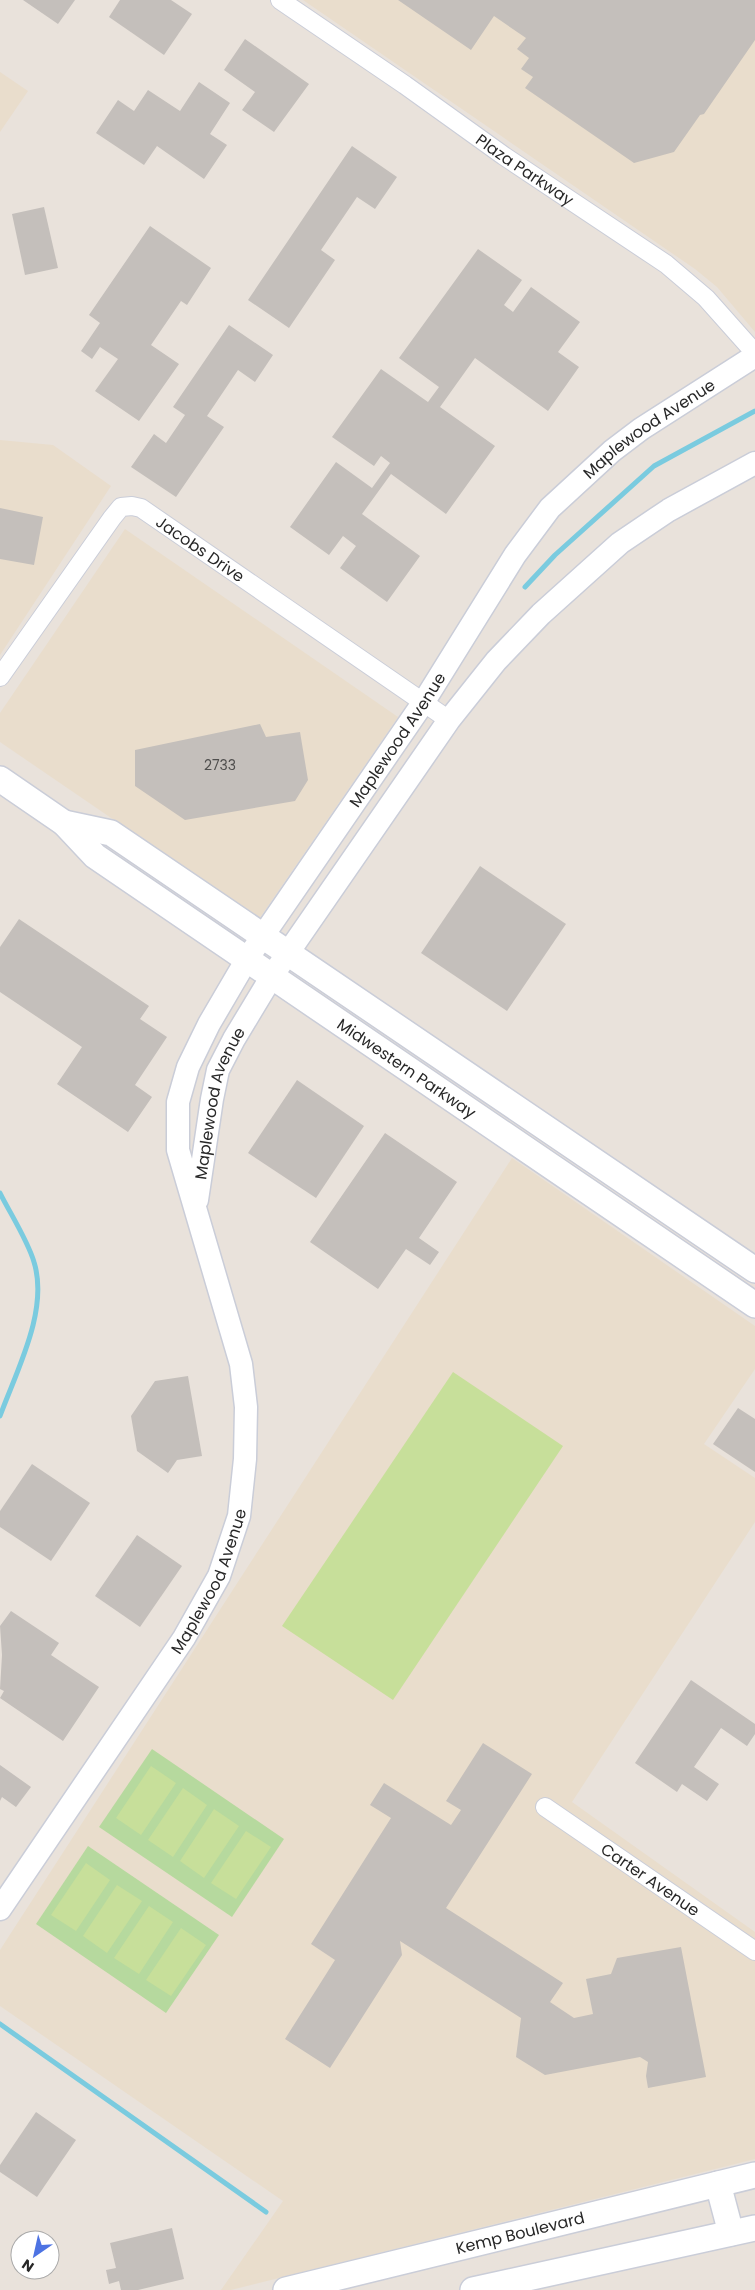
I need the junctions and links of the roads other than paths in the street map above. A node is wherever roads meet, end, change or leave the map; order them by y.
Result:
1 (280, 0) edge
2 (755, 355) edge
3 (755, 463) edge
4 (0, 677) edge
5 (423, 703) junction
6 (449, 720) junction
7 (0, 779) edge
8 (64, 823) junction
9 (263, 936) junction
10 (288, 953) junction
11 (247, 959) junction
12 (272, 976) junction
13 (629, 1185) junction
14 (196, 1206) junction
15 (613, 1209) junction
16 (755, 1270) edge
17 (755, 1305) edge
18 (545, 1807) dead end
19 (0, 1909) edge
20 (755, 1951) edge
21 (755, 2175) edge
22 (718, 2184) junction
23 (755, 2228) edge
24 (731, 2233) junction
25 (286, 2290) edge
26 (473, 2290) edge

1 - 2 street, Plaza Parkway
2 - 5 street, Maplewood Avenue
3 - 6 street, Maplewood Avenue
4 - 5 street, Jacobs Drive
5 - 6 street, Jacobs Drive
5 - 9 street, Maplewood Avenue
6 - 10 street, Maplewood Avenue
7 - 8 main road, Midwestern Parkway
8 - 9 main road, Midwestern Parkway
8 - 11 main road, Midwestern Parkway
9 - 10 main road, Midwestern Parkway
9 - 11 street, Maplewood Avenue
10 - 12 street, Maplewood Avenue
10 - 13 main road, Midwestern Parkway
11 - 12 main road, Midwestern Parkway
11 - 14 street, Maplewood Avenue
12 - 14 street, Maplewood Avenue
12 - 15 main road, Midwestern Parkway
13 - 15 main road
13 - 16 main road, Midwestern Parkway
14 - 19 street, Maplewood Avenue
15 - 17 main road, Midwestern Parkway
18 - 20 street, Carter Avenue
21 - 22 main road, Kemp Boulevard
22 - 24 main road
22 - 25 main road, Kemp Boulevard
23 - 24 main road
24 - 26 main road

